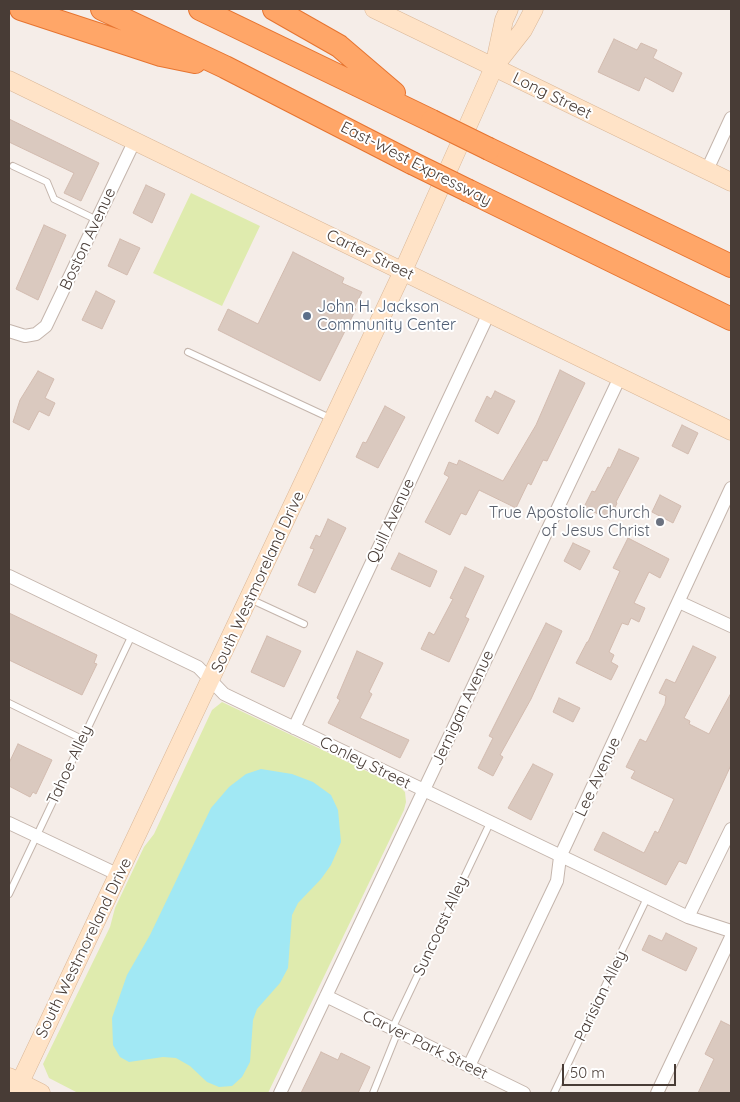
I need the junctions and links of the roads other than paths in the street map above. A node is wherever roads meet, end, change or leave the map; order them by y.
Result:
1 (22, 9) edge
2 (102, 9) edge
3 (200, 9) edge
4 (274, 9) edge
5 (374, 9) edge
6 (509, 9) edge
7 (534, 9) edge
8 (225, 67) junction
9 (494, 68) junction
10 (9, 80) edge
11 (425, 117) junction
12 (731, 118) edge
13 (134, 140) junction
14 (13, 166) dead end
15 (707, 170) junction
16 (731, 182) edge
17 (97, 220) junction
18 (731, 266) edge
19 (404, 272) junction
20 (488, 314) junction
21 (731, 319) edge
22 (9, 331) edge
23 (188, 352) dead end
24 (620, 377) junction
25 (334, 420) junction
26 (731, 431) edge
27 (731, 488) edge
28 (9, 576) edge
29 (250, 598) junction
30 (679, 602) junction
31 (304, 624) dead end
32 (731, 626) edge
33 (132, 635) junction
34 (211, 681) junction
35 (9, 703) edge
36 (294, 728) junction
37 (82, 739) junction
38 (423, 792) junction
39 (9, 823) edge
40 (490, 824) junction
41 (731, 829) edge
42 (36, 836) junction
43 (560, 857) junction
44 (120, 875) junction
45 (9, 894) edge
46 (647, 898) junction
47 (688, 917) junction
48 (731, 931) edge
49 (731, 937) edge
50 (326, 996) junction
51 (395, 1030) junction
52 (469, 1066) junction
53 (15, 1084) edge
54 (41, 1093) edge
55 (280, 1093) edge
56 (373, 1093) edge
57 (524, 1093) edge
58 (554, 1093) edge
59 (658, 1093) edge

1 - 8 highway
2 - 8 highway, East-West Expressway
3 - 11 highway
4 - 11 highway
5 - 9 street, Long Street
6 - 9 street, South Westmoreland Drive
7 - 9 street, South Westmoreland Drive
8 - 21 highway, East-West Expressway, bridge
9 - 15 street, Long Street
9 - 19 street, South Westmoreland Drive
10 - 13 street, Carter Street
11 - 18 highway, bridge
12 - 15 street
13 - 17 street, Boston Avenue
13 - 19 street, Carter Street
14 - 17 lane
15 - 16 street, Long Street
17 - 22 street, Boston Avenue
19 - 20 street, Carter Street
19 - 25 street, South Westmoreland Drive
20 - 24 street, Carter Street
20 - 36 street, Quill Avenue
23 - 25 lane
24 - 26 street, Carter Street
24 - 38 street, Jernigan Avenue
25 - 29 street, South Westmoreland Drive
27 - 30 street, Lee Avenue
28 - 33 street, Conley Street
29 - 31 lane
29 - 34 street, South Westmoreland Drive
30 - 32 street
30 - 43 street, Lee Avenue
33 - 34 street, Conley Street
33 - 37 lane, Tahoe Alley
34 - 36 street, Conley Street
34 - 44 street, South Westmoreland Drive
35 - 37 lane
36 - 38 street, Conley Street
37 - 42 lane, Tahoe Alley
38 - 40 street, Conley Street
38 - 50 street, Jernigan Avenue
39 - 42 street
40 - 43 street, Conley Street
40 - 51 lane, Suncoast Alley
41 - 47 street
42 - 44 street
42 - 45 lane, Tahoe Alley
43 - 46 street, Conley Street
43 - 52 street, Lee Avenue
44 - 53 street, South Westmoreland Drive
46 - 47 street, Conley Street
46 - 58 lane, Parisian Alley
47 - 48 street, Conley Street
49 - 59 street
50 - 51 street, Carver Park Street
50 - 55 street, Jernigan Avenue
51 - 52 street, Carver Park Street
51 - 56 lane, Suncoast Alley
52 - 57 street, Carver Park Street
53 - 54 street

